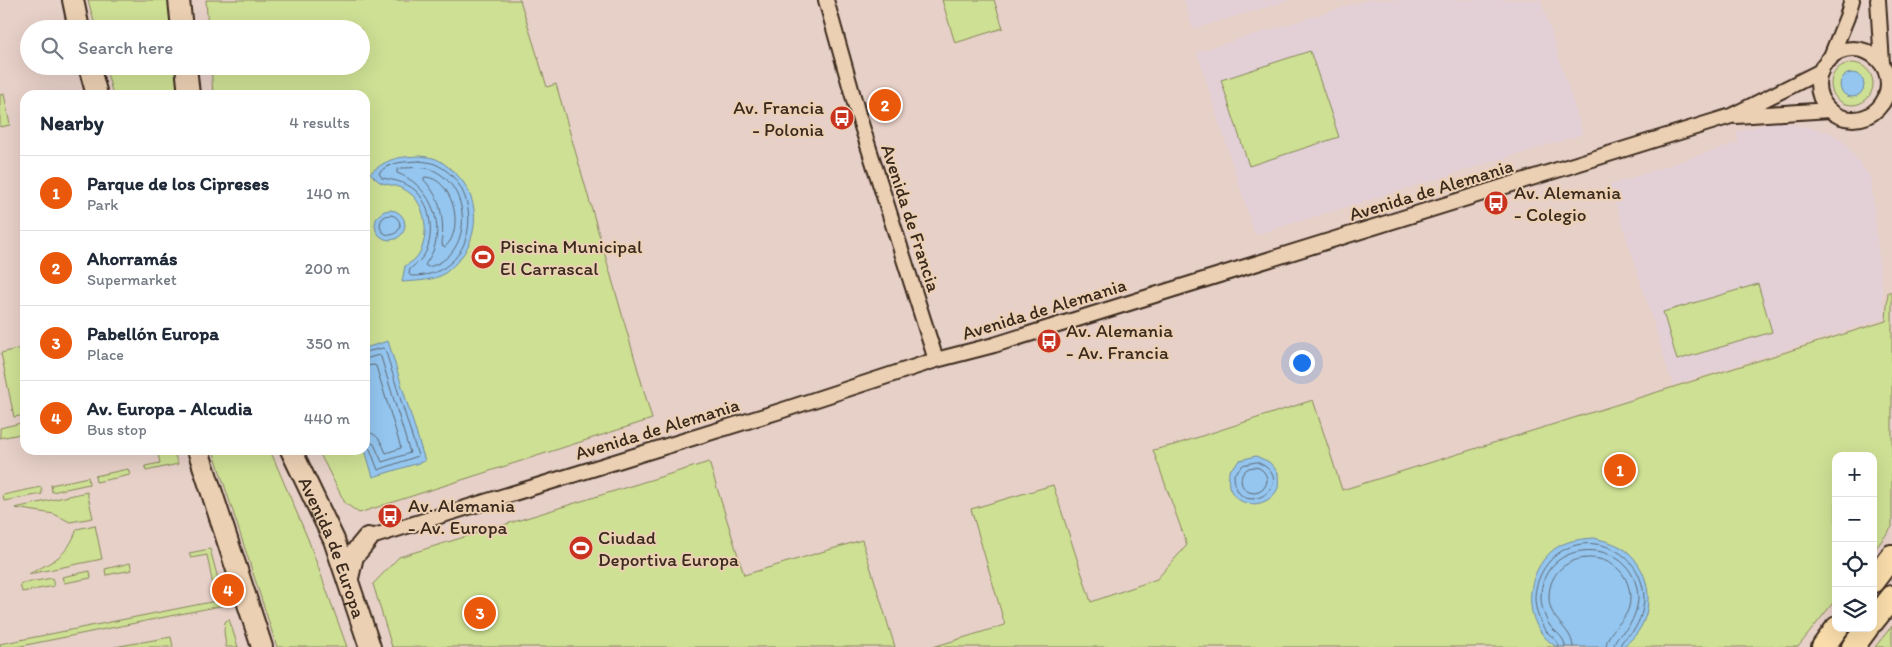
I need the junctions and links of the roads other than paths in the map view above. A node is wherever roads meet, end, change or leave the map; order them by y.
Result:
1 (73, 0) edge
2 (180, 0) edge
3 (826, 0) edge
4 (1852, 0) edge
5 (1878, 0) edge
6 (77, 20) edge
7 (181, 20) edge
8 (1830, 58) junction
9 (1887, 69) edge
10 (1821, 72) junction
11 (91, 75) edge
12 (187, 75) edge
13 (96, 90) edge
14 (188, 90) edge
15 (1830, 110) junction
16 (1731, 116) junction
17 (936, 360) junction
18 (200, 455) edge
19 (293, 455) edge
20 (326, 523) junction
21 (368, 538) junction
22 (1892, 556) edge
23 (1877, 576) edge
24 (348, 578) junction
25 (1892, 597) edge
26 (1877, 616) edge
27 (1834, 632) edge
28 (1865, 632) edge
29 (262, 647) edge
30 (370, 647) edge
31 (1823, 647) edge
32 (1853, 647) edge

1 - 6 main road
2 - 7 main road
3 - 17 street, Avenida de Francia
4 - 8 street
5 - 9 street
8 - 9 street
8 - 10 street
9 - 15 street
10 - 15 street
10 - 16 street, Avenida de Alemania
11 - 13 main road
12 - 14 main road
15 - 16 street, Avenida de Alemania
16 - 17 street, Avenida de Alemania
17 - 21 street, Avenida de Alemania
18 - 29 main road
19 - 20 main road, Avenida de Europa
20 - 21 main road
20 - 24 main road, Avenida de Europa
21 - 24 main road
22 - 23 highway
24 - 30 main road, Avenida de Europa
25 - 26 highway
27 - 31 highway
28 - 32 highway

